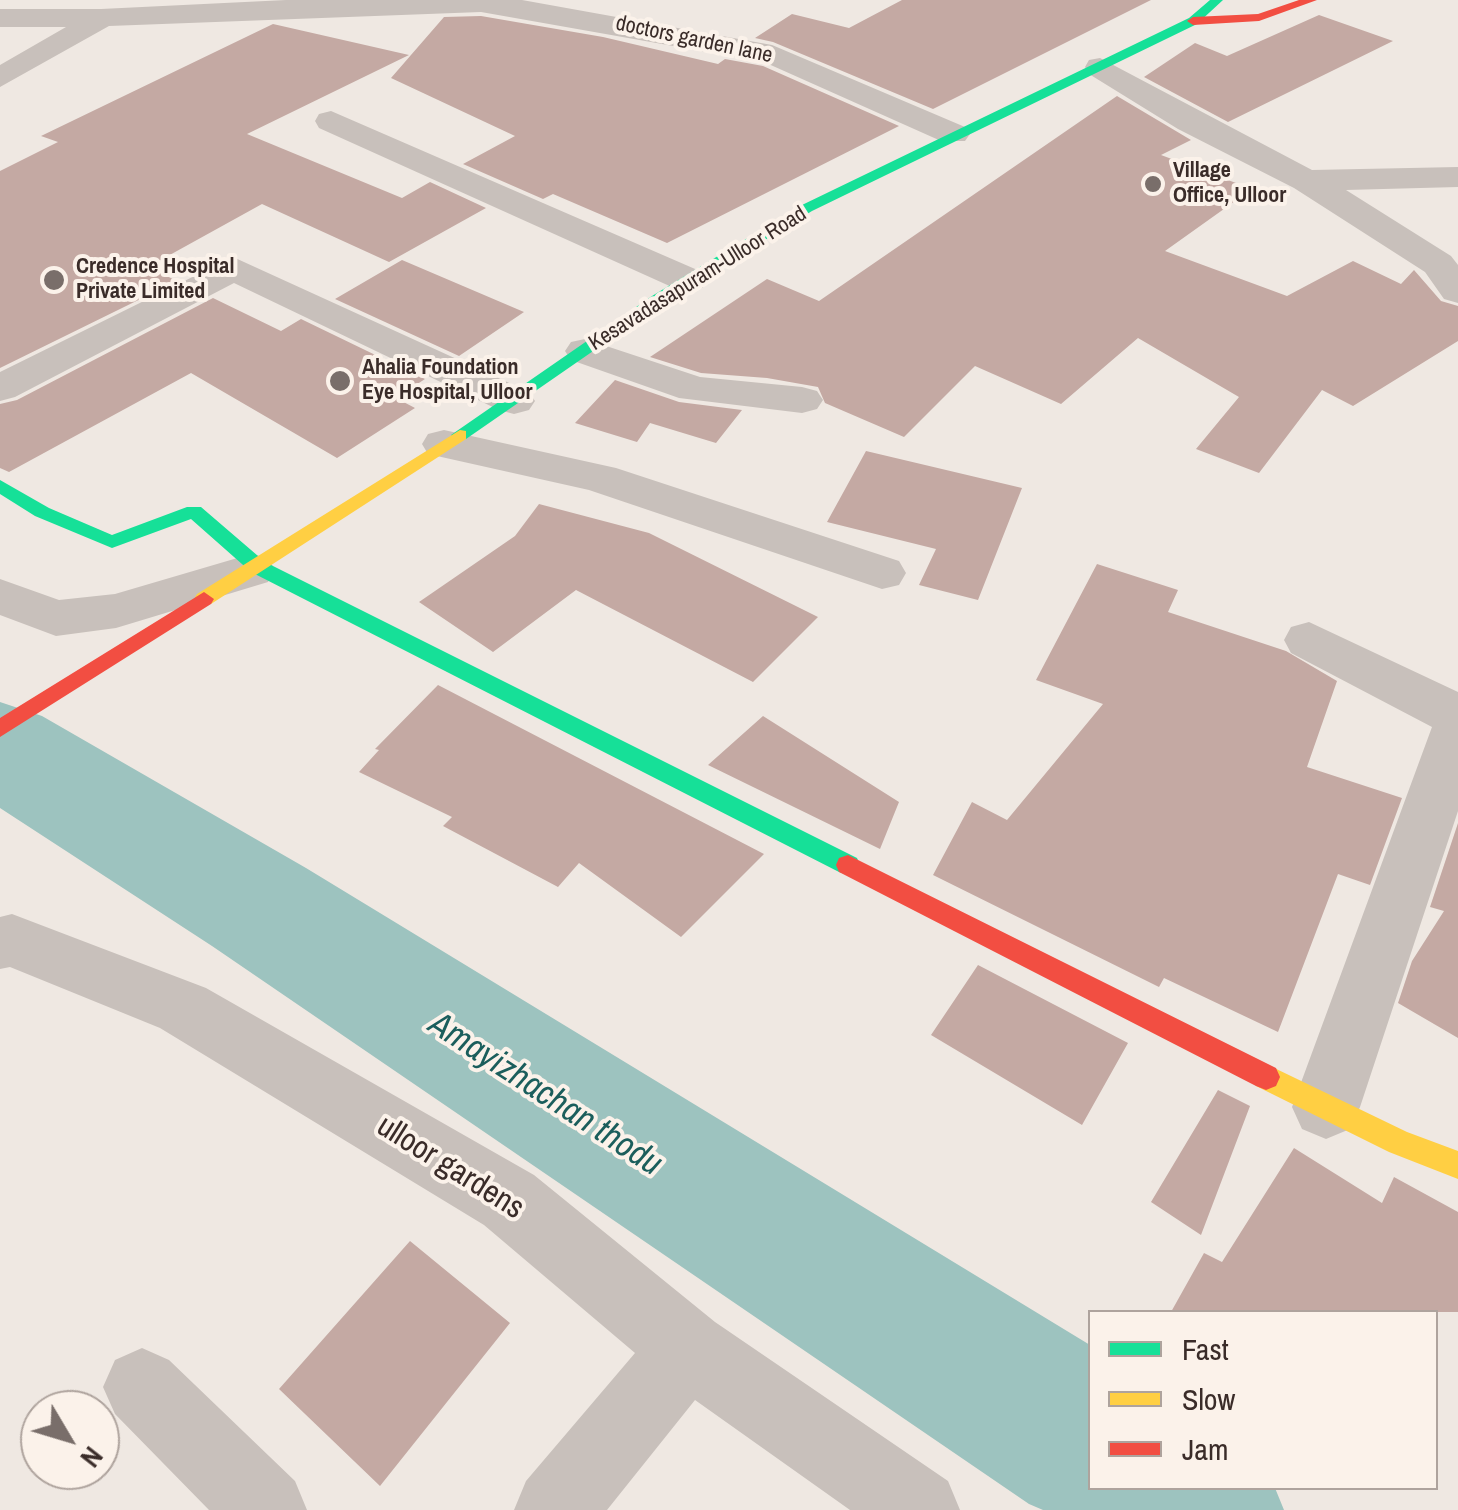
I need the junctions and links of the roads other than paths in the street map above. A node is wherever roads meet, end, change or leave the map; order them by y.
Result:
1 (1218, 0) edge
2 (1311, 0) edge
3 (554, 6) edge
4 (93, 9) edge
5 (0, 18) edge
6 (1192, 22) junction
7 (1100, 67) junction
8 (0, 78) edge
9 (331, 121) dead end
10 (954, 134) junction
11 (1458, 176) edge
12 (1306, 181) junction
13 (688, 280) junction
14 (1458, 291) edge
15 (585, 350) junction
16 (0, 388) edge
17 (802, 400) dead end
18 (514, 401) junction
19 (444, 444) junction
20 (0, 486) edge
21 (258, 567) junction
22 (882, 573) dead end
23 (0, 596) edge
24 (1309, 640) dead end
25 (1458, 716) edge
26 (1458, 728) edge
27 (0, 729) edge
28 (0, 943) edge
29 (1326, 1107) junction
30 (1458, 1165) edge
31 (688, 1349) junction
32 (142, 1387) dead end
33 (266, 1510) edge
34 (555, 1510) edge
35 (919, 1510) edge

1 - 6 main road
2 - 6 main road
3 - 4 street, doctors garden lane
3 - 10 street, doctors garden lane
4 - 5 street, doctors garden lane
4 - 8 street
6 - 7 main road, Kesavadasapuram-Ulloor Road
7 - 10 main road, Kesavadasapuram-Ulloor Road
7 - 12 street
9 - 13 street
10 - 13 main road, Kesavadasapuram-Ulloor Road
11 - 12 street
12 - 14 street
13 - 15 main road, Kesavadasapuram-Ulloor Road
15 - 17 street
15 - 18 main road, Kesavadasapuram-Ulloor Road
16 - 18 street
18 - 19 main road, Kesavadasapuram-Ulloor Road
19 - 21 main road, Kesavadasapuram-Ulloor Road
19 - 22 street
20 - 21 main road
21 - 23 street
21 - 27 main road, Kesavadasapuram-Ulloor Road
21 - 29 main road
24 - 25 street
26 - 29 street
28 - 31 street, ulloor gardens
29 - 30 main road
31 - 34 street
31 - 35 street, ulloor gardens
32 - 33 street

